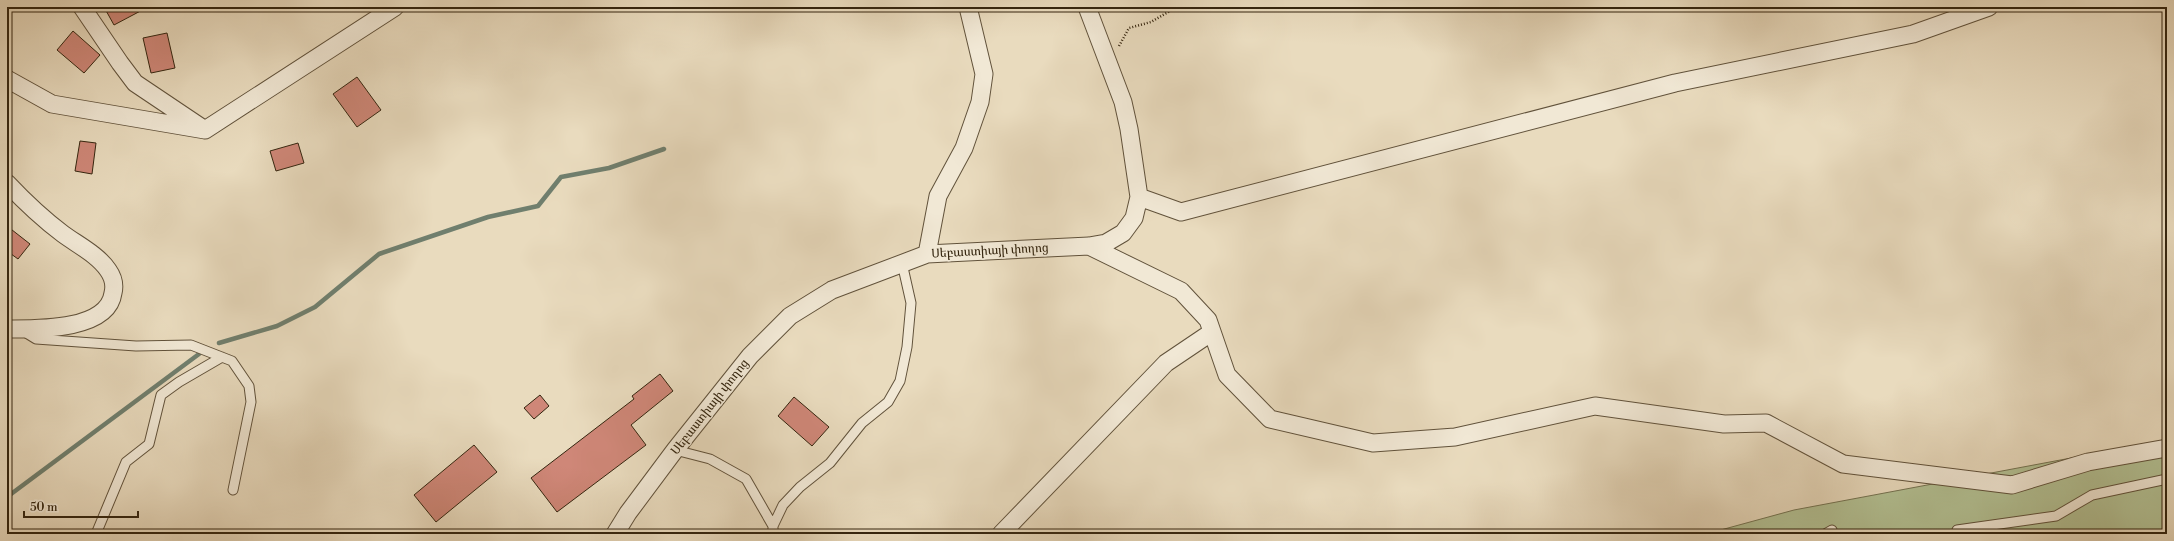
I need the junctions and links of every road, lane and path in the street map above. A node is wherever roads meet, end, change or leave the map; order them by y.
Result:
1 (82, 7) edge
2 (395, 7) edge
3 (968, 7) edge
4 (1087, 7) edge
5 (1177, 7) edge
6 (1989, 7) edge
7 (1118, 48) dead end
8 (7, 79) edge
9 (205, 130) junction
10 (7, 183) edge
11 (1139, 197) junction
12 (1089, 246) junction
13 (927, 254) junction
14 (902, 263) junction
15 (14, 329) edge
16 (1212, 332) junction
17 (222, 357) junction
18 (2167, 448) edge
19 (675, 450) junction
20 (2167, 479) edge
21 (233, 490) dead end
22 (773, 530) edge
23 (1957, 530) dead end
24 (96, 534) edge
25 (615, 534) edge
26 (1001, 534) edge

1 - 9 street
2 - 9 street
3 - 13 street
4 - 11 street, Սեբաստիայի փողոց
5 - 7 path
6 - 11 street
8 - 9 street
10 - 15 street
11 - 12 street, Սեբաստիայի փողոց
12 - 13 street, Սեբաստիայի փողոց
12 - 16 street
13 - 14 street, Սեբաստիայի փողոց
14 - 19 street, Սեբաստիայի փողոց
14 - 22 lane
15 - 17 lane
16 - 18 street
16 - 26 street
17 - 21 lane
17 - 24 lane
19 - 22 lane
19 - 25 street, Սեբաստիայի փողոց
20 - 23 lane

